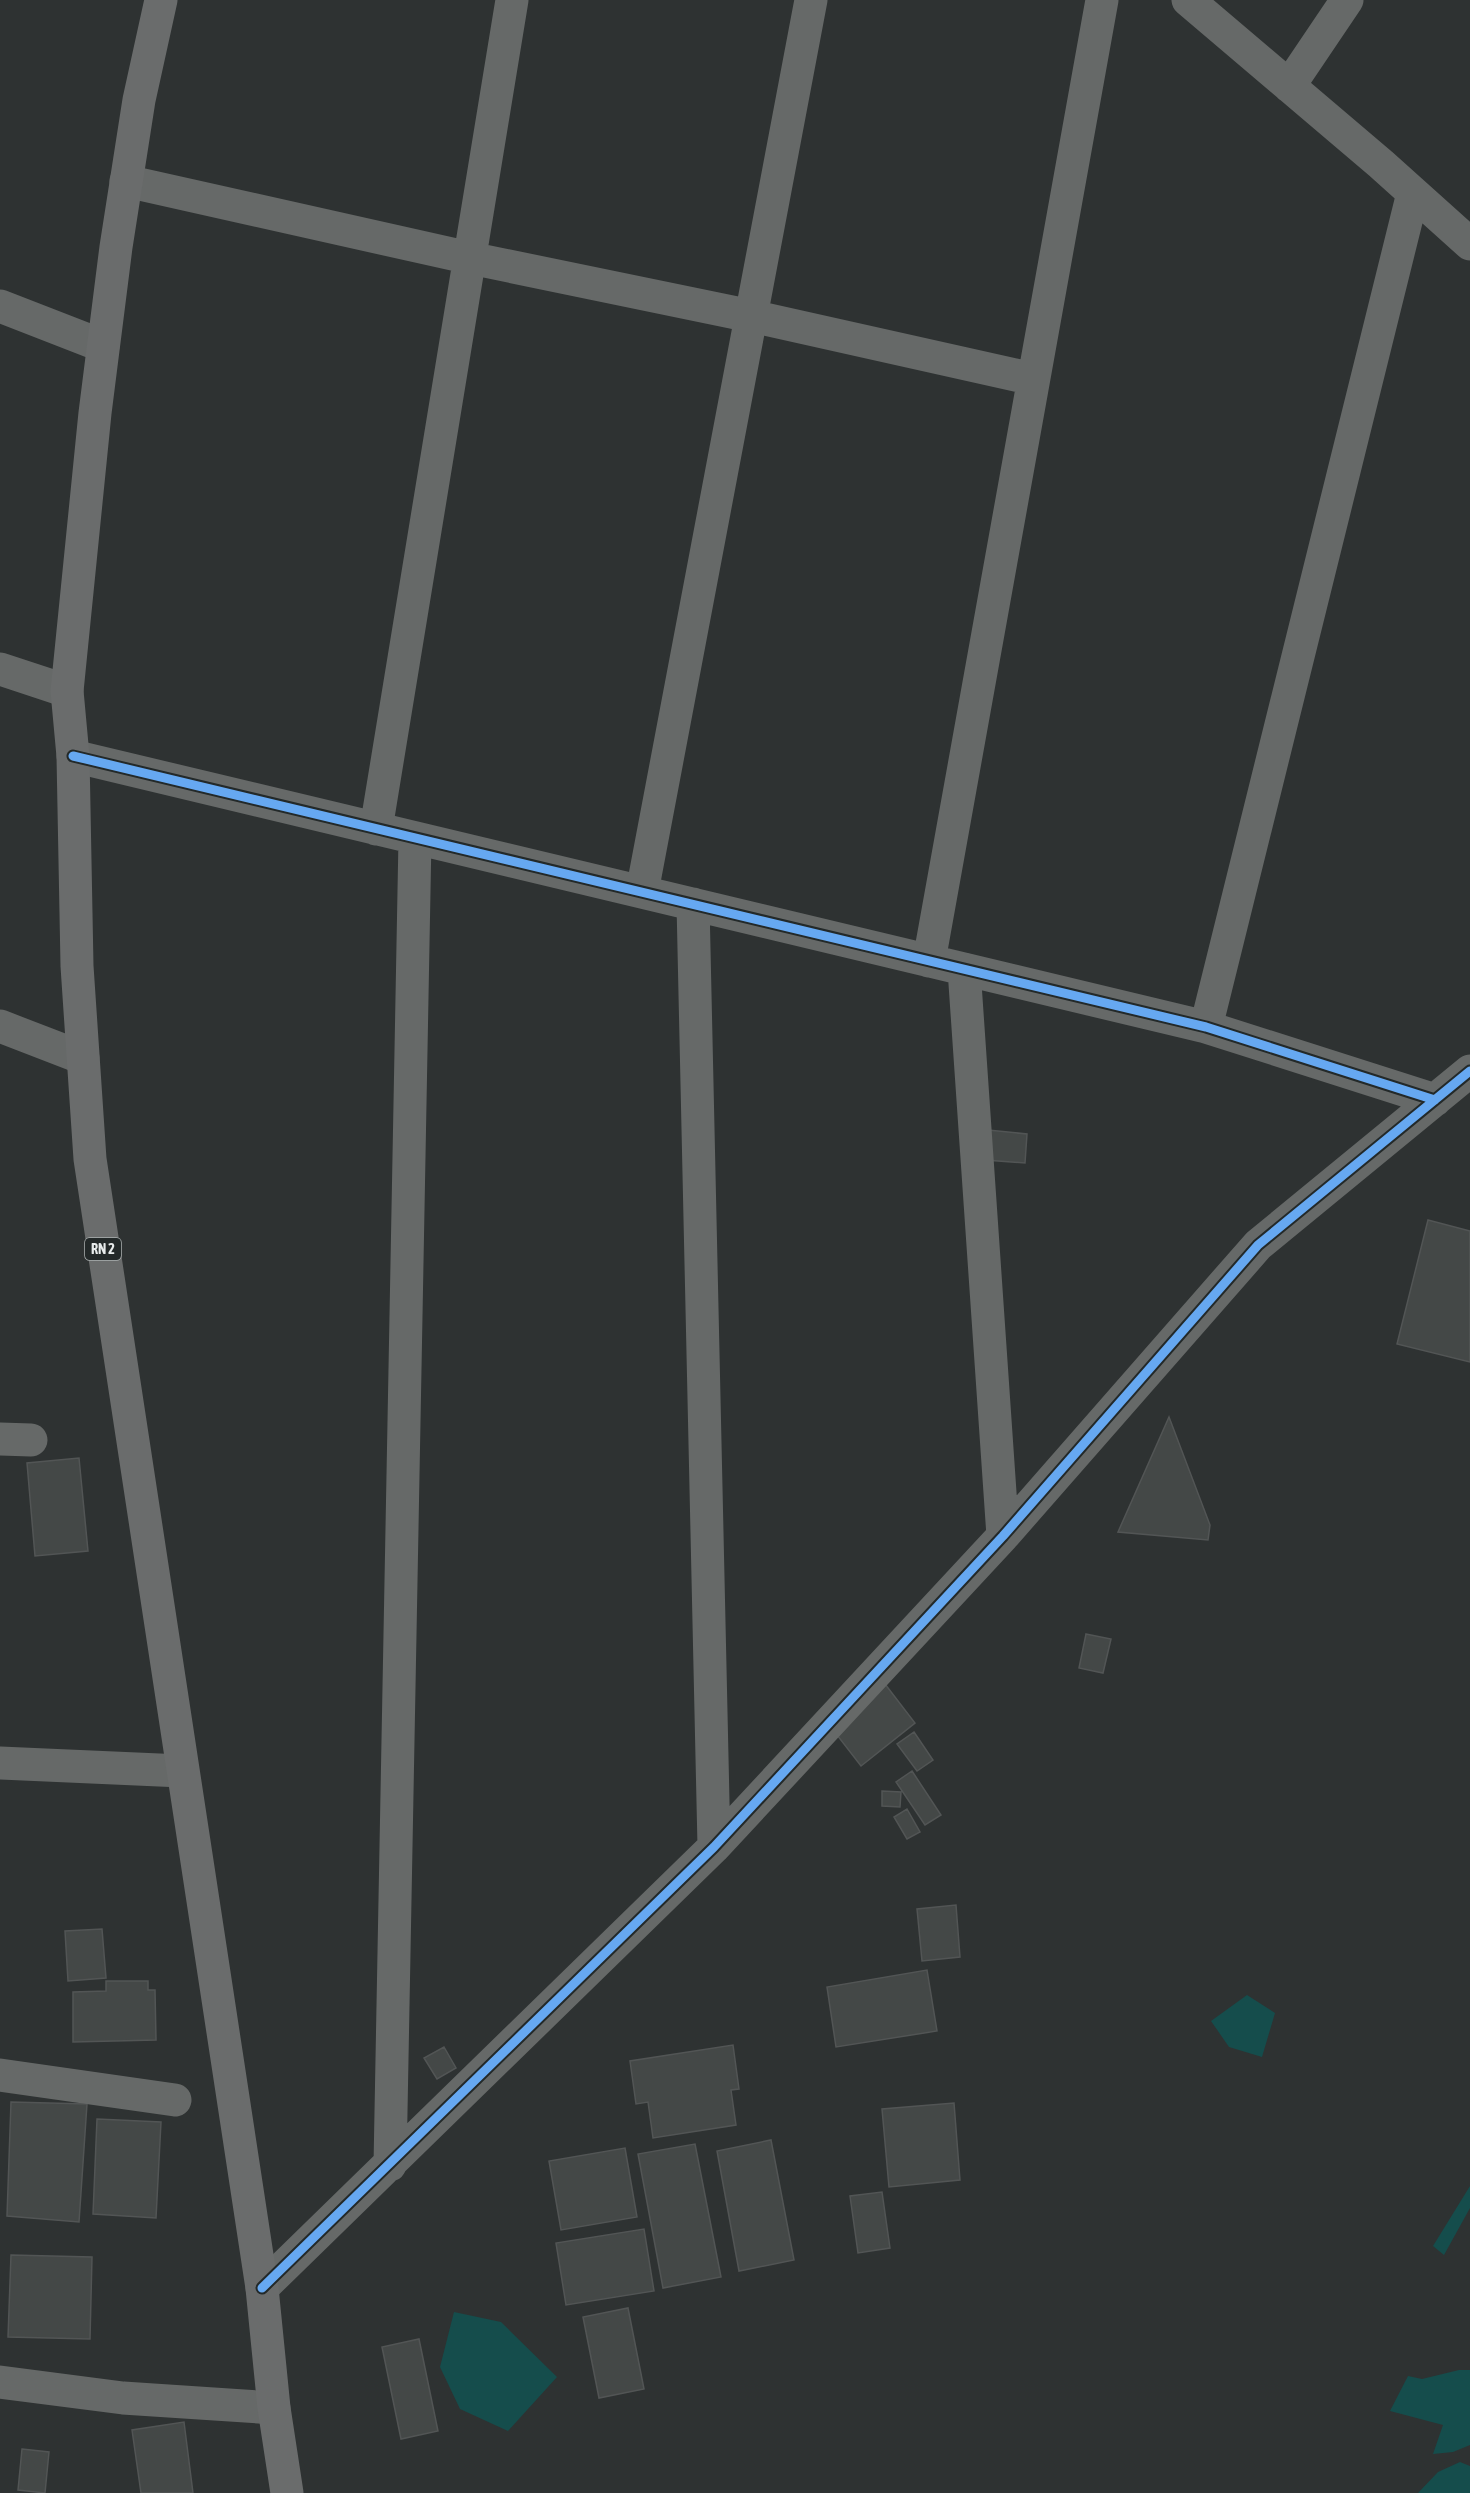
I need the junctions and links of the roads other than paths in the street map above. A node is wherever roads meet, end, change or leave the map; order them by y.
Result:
1 (161, 0) edge
2 (512, 0) edge
3 (811, 0) edge
4 (1102, 0) edge
5 (1188, 0) edge
6 (1347, 0) edge
7 (1289, 86) junction
8 (126, 181) junction
9 (1413, 193) junction
10 (1470, 244) edge
11 (470, 258) junction
12 (0, 306) edge
13 (751, 316) junction
14 (103, 346) junction
15 (1033, 379) junction
16 (0, 669) edge
17 (67, 691) junction
18 (73, 756) junction
19 (376, 829) junction
20 (415, 838) junction
21 (642, 892) junction
22 (693, 904) junction
23 (929, 961) junction
24 (964, 969) junction
25 (0, 1026) edge
26 (1206, 1027) junction
27 (83, 1058) junction
28 (1470, 1071) edge
29 (1435, 1100) junction
30 (1003, 1536) junction
31 (0, 1763) edge
32 (182, 1771) junction
33 (714, 1847) junction
34 (0, 2075) edge
35 (175, 2100) dead end
36 (390, 2165) junction
37 (262, 2288) junction
38 (0, 2382) edge
39 (274, 2408) junction
40 (286, 2493) edge

1 - 8 highway, RN 2
2 - 11 street
3 - 13 street
4 - 15 street
5 - 7 street
6 - 7 street
7 - 9 street
8 - 11 street
8 - 14 highway, RN 2
9 - 10 street
9 - 26 street
11 - 13 street
11 - 19 street
12 - 14 street
13 - 15 street
13 - 21 street
14 - 17 highway, RN 2
15 - 23 street
16 - 17 street
17 - 18 highway, RN 2
18 - 19 street
18 - 27 highway, RN 2
19 - 20 street
20 - 21 street
20 - 36 street
21 - 22 street
22 - 23 street
22 - 33 street
23 - 24 street
24 - 26 street
24 - 30 street
25 - 27 street
26 - 29 street
27 - 32 highway, RN 2
28 - 29 street
29 - 30 street
30 - 33 street
31 - 32 street
32 - 37 highway, RN 2
33 - 36 street
34 - 35 street
36 - 37 street
37 - 39 highway, RN 2
38 - 39 street
39 - 40 highway, RN 2

